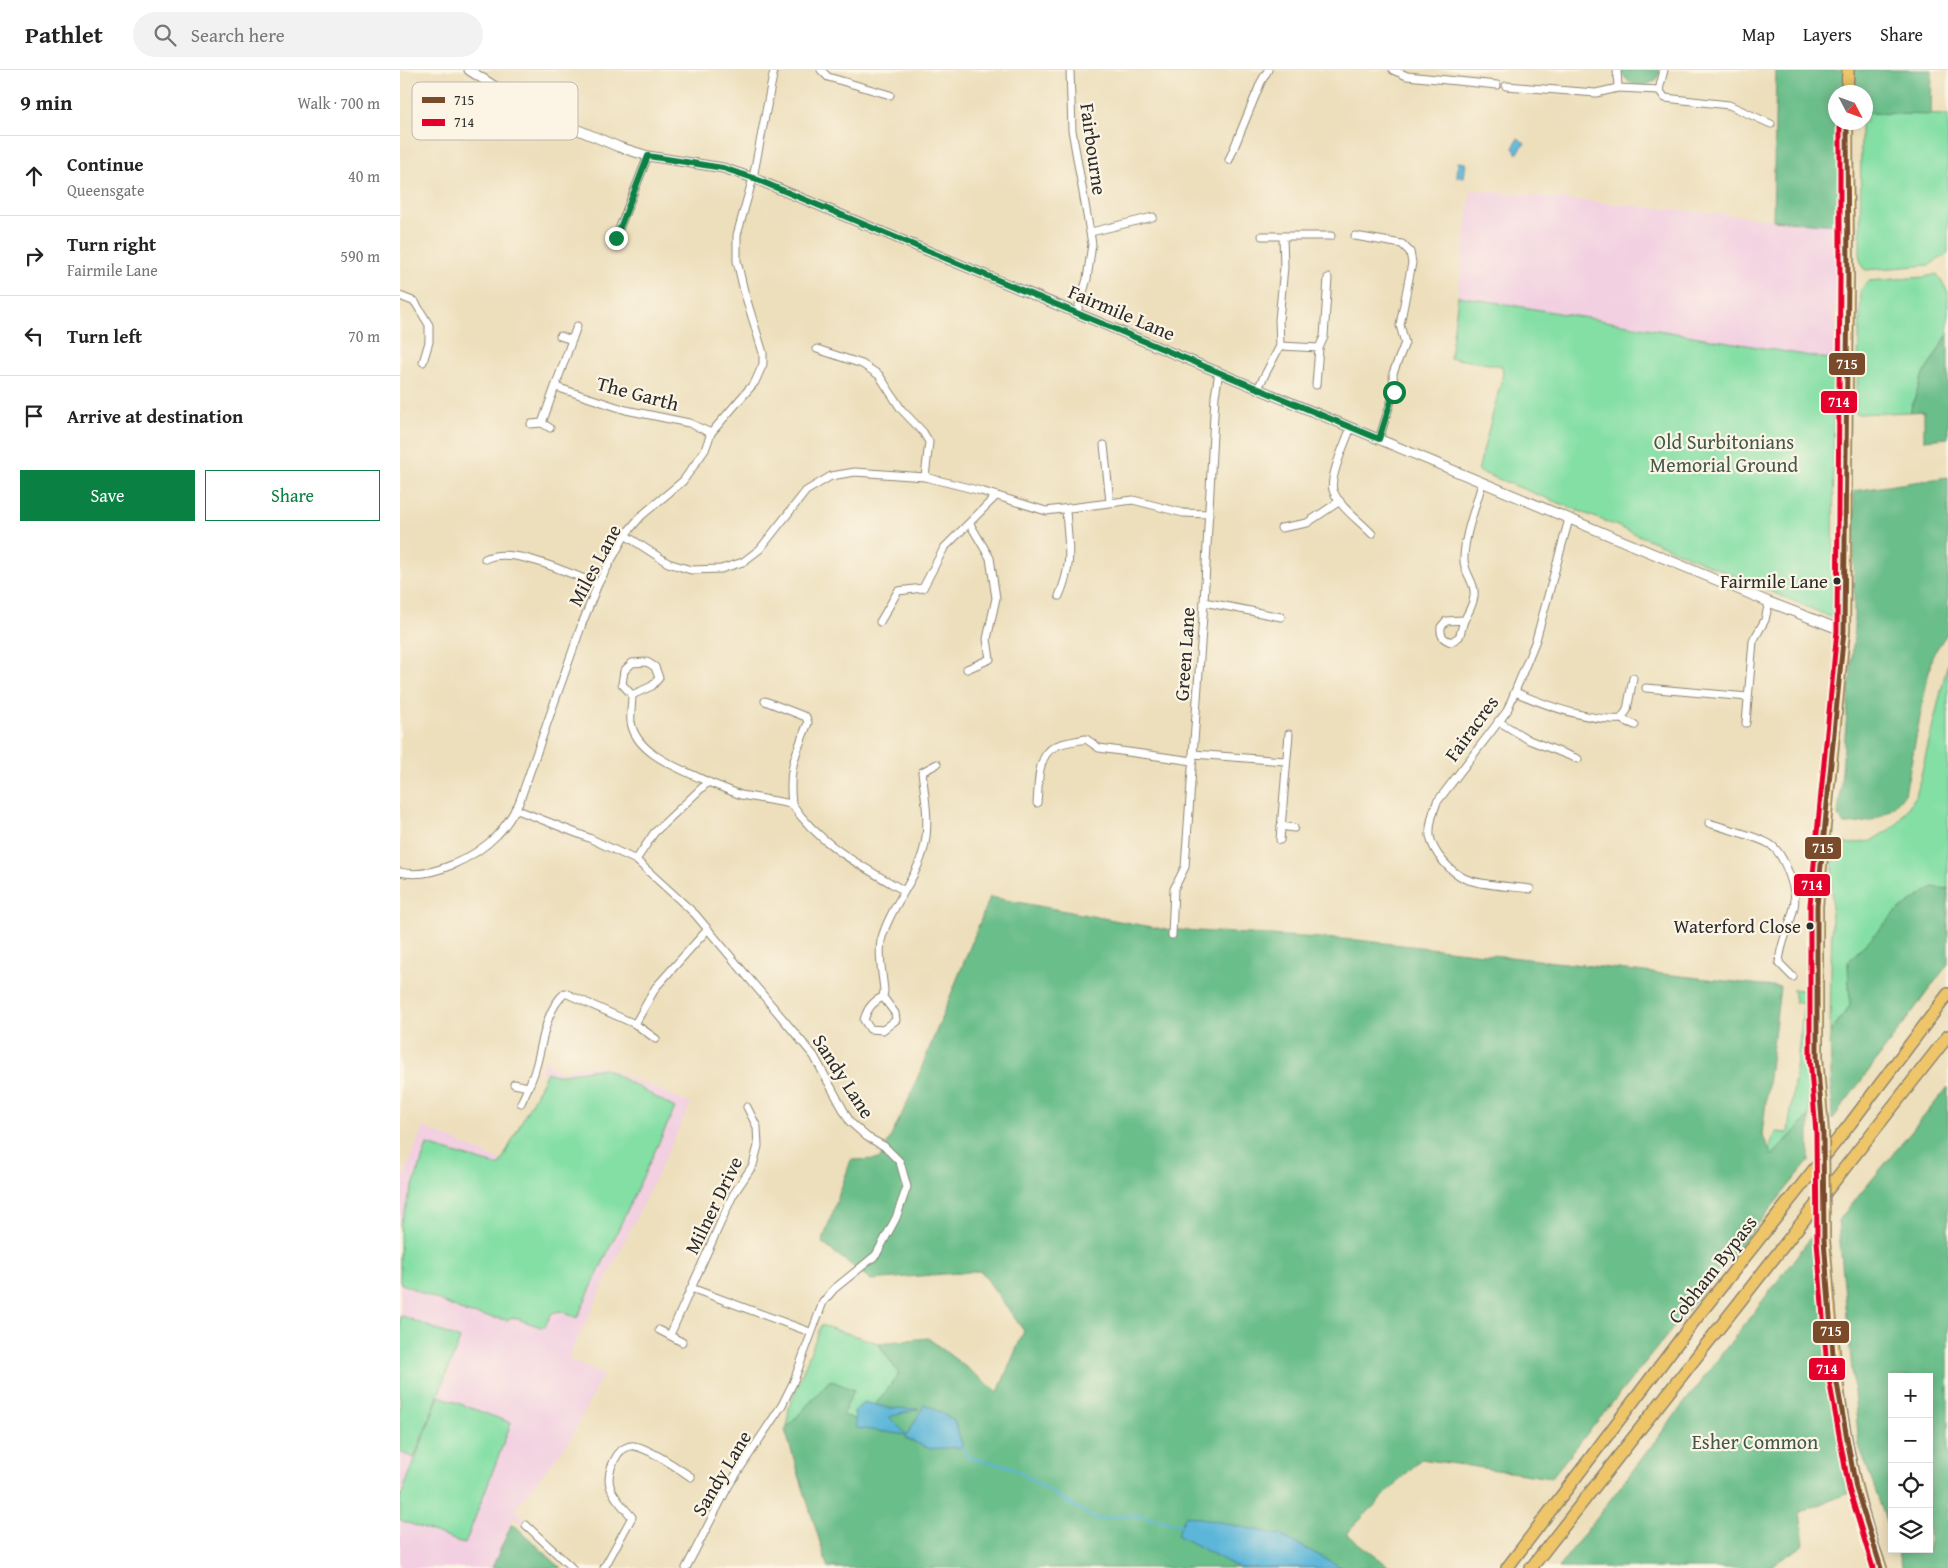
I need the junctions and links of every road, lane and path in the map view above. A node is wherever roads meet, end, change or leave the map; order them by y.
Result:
1 (469, 70) edge
2 (774, 70) edge
3 (821, 70) edge
4 (1070, 70) edge
5 (1268, 70) edge
6 (1393, 70) edge
7 (1618, 70) edge
8 (1664, 70) edge
9 (1848, 70) edge
10 (488, 82) edge
11 (1497, 85) dead end
12 (1847, 85) edge
13 (1506, 86) dead end
14 (1618, 88) junction
15 (1659, 90) junction
16 (890, 95) dead end
17 (1771, 124) dead end
18 (578, 130) edge
19 (1847, 130) edge
20 (648, 156) junction
21 (1229, 160) dead end
22 (753, 178) junction
23 (1153, 217) dead end
24 (1091, 232) junction
25 (1262, 236) dead end
26 (1283, 236) junction
27 (1331, 236) dead end
28 (1355, 236) dead end
29 (616, 238) dead end
30 (1328, 278) dead end
31 (400, 296) edge
32 (1077, 312) junction
33 (577, 326) dead end
34 (560, 336) dead end
35 (572, 340) junction
36 (1280, 346) junction
37 (1319, 348) junction
38 (817, 349) dead end
39 (423, 362) dead end
40 (1219, 372) junction
41 (1316, 385) dead end
42 (556, 387) junction
43 (1258, 388) junction
44 (542, 423) junction
45 (531, 424) dead end
46 (550, 428) dead end
47 (1352, 428) junction
48 (711, 433) junction
49 (1379, 439) junction
50 (1104, 445) dead end
51 (925, 477) junction
52 (1482, 483) junction
53 (996, 496) junction
54 (1340, 501) junction
55 (1110, 502) junction
56 (1066, 510) junction
57 (1209, 514) junction
58 (1569, 518) junction
59 (970, 524) junction
60 (1281, 528) dead end
61 (1372, 534) dead end
62 (625, 535) junction
63 (485, 559) dead end
64 (598, 584) junction
65 (1059, 596) dead end
66 (1204, 602) junction
67 (1769, 602) junction
68 (1281, 617) dead end
69 (1464, 620) dead end
70 (880, 622) dead end
71 (1844, 631) junction
72 (967, 669) dead end
73 (1633, 678) dead end
74 (1646, 688) dead end
75 (1515, 692) junction
76 (632, 695) junction
77 (1748, 697) junction
78 (765, 701) dead end
79 (1621, 719) junction
80 (1498, 721) junction
81 (1746, 723) dead end
82 (1635, 725) dead end
83 (1289, 734) dead end
84 (1193, 757) junction
85 (1578, 759) dead end
86 (1285, 761) junction
87 (937, 764) dead end
88 (708, 782) junction
89 (1037, 803) dead end
90 (792, 804) junction
91 (515, 809) junction
92 (1709, 823) dead end
93 (1281, 826) junction
94 (1294, 828) dead end
95 (1280, 840) dead end
96 (636, 860) junction
97 (400, 872) edge
98 (1530, 889) dead end
99 (903, 890) junction
100 (708, 929) junction
101 (1172, 935) dead end
102 (1793, 977) dead end
103 (1948, 994) edge
104 (883, 997) junction
105 (635, 1024) junction
106 (1948, 1036) edge
107 (656, 1039) dead end
108 (514, 1084) dead end
109 (528, 1087) junction
110 (521, 1103) dead end
111 (747, 1107) dead end
112 (691, 1288) junction
113 (659, 1330) dead end
114 (810, 1332) junction
115 (670, 1335) junction
116 (682, 1342) dead end
117 (692, 1476) dead end
118 (526, 1525) dead end
119 (572, 1568) edge
120 (604, 1568) edge
121 (686, 1568) edge
122 (1506, 1568) edge
123 (1531, 1568) edge
124 (1882, 1568) edge

1 - 10 street, Fairmile Lane
2 - 22 street, Miles Lane
3 - 16 street
4 - 24 street, Fairbourne
5 - 21 street
6 - 11 street
7 - 14 street
8 - 15 street
9 - 12 main road
13 - 14 street
14 - 15 street
15 - 17 street
18 - 20 street, Fairmile Lane
19 - 71 main road
20 - 22 street, Fairmile Lane
20 - 29 street
22 - 32 street, Fairmile Lane
22 - 48 street, Miles Lane
23 - 24 street
24 - 32 street, Fairbourne
25 - 26 street
26 - 27 street
26 - 36 street
28 - 49 street
30 - 37 street
31 - 39 street
32 - 40 street, Fairmile Lane
33 - 35 street
34 - 35 street
35 - 42 street
36 - 37 street
36 - 43 street
37 - 41 street
38 - 51 street
40 - 43 street, Fairmile Lane
40 - 57 street, Green Lane
42 - 44 street
42 - 48 street, The Garth
43 - 47 street, Fairmile Lane
44 - 45 street
44 - 46 street
47 - 49 street, Fairmile Lane
47 - 54 street
48 - 62 street, Miles Lane
49 - 52 street, Fairmile Lane
50 - 55 street
51 - 53 street
51 - 62 street
52 - 58 street, Fairmile Lane
52 - 69 street
53 - 56 street
53 - 59 street
54 - 60 street
54 - 61 street
55 - 56 street
55 - 57 street
56 - 65 street
57 - 66 street, Green Lane
58 - 67 street, Fairmile Lane
58 - 75 street, Fairacres
59 - 70 street
59 - 72 street
62 - 64 street, Miles Lane
63 - 64 street
64 - 91 street, Miles Lane
66 - 68 street
66 - 84 street, Green Lane
67 - 71 street, Fairmile Lane
67 - 77 street
71 - 124 main road, bridge
73 - 79 street
74 - 77 street
75 - 79 street
75 - 80 street, Fairacres
76 - 76 street
76 - 88 street
77 - 81 street
78 - 90 street
79 - 82 street
80 - 85 street
80 - 98 street, Fairacres
83 - 86 street
84 - 86 street
84 - 89 street
84 - 101 street, Green Lane
86 - 93 street
87 - 99 street
88 - 90 street
88 - 96 street
90 - 99 street
91 - 96 street, Sandy Lane
91 - 97 street, Miles Lane
92 - 102 street
93 - 94 street
93 - 95 street
96 - 100 street, Sandy Lane
99 - 104 street
100 - 105 street
100 - 114 street, Sandy Lane
103 - 122 main road, Cobham Bypass
104 - 104 street
105 - 107 street
105 - 109 street
106 - 123 main road
108 - 109 street
109 - 110 street
111 - 112 street, Milner Drive
112 - 114 street
112 - 115 street, Milner Drive
113 - 115 street
114 - 121 street, Sandy Lane
115 - 116 street
117 - 120 street
118 - 119 street

